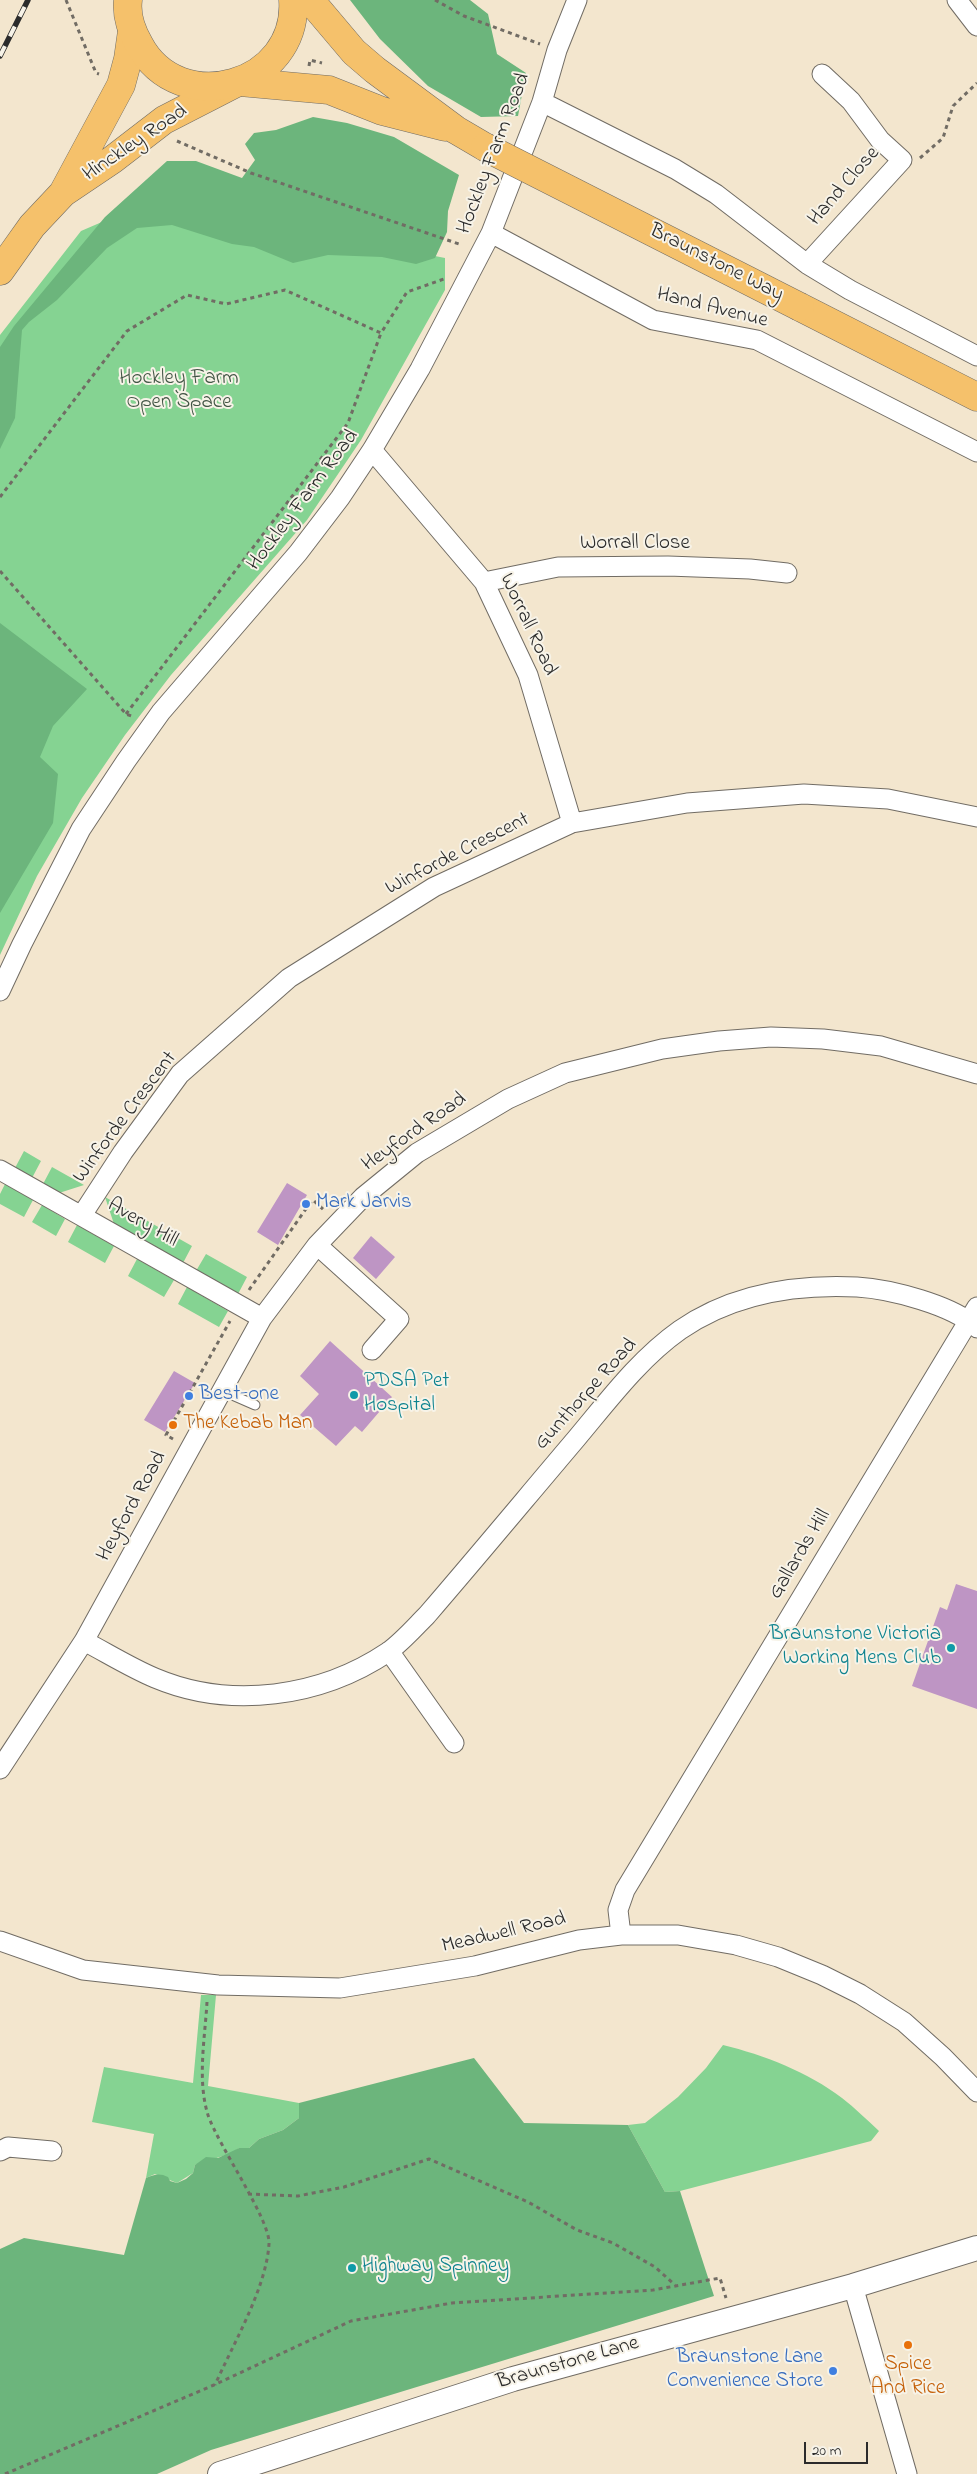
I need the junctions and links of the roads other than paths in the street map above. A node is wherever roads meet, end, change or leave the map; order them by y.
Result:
1 (111, 0) edge
2 (128, 0) edge
3 (293, 0) edge
4 (310, 0) edge
5 (577, 0) edge
6 (957, 0) edge
7 (977, 26) edge
8 (131, 29) junction
9 (822, 74) dead end
10 (238, 82) junction
11 (542, 102) junction
12 (456, 130) junction
13 (64, 193) junction
14 (491, 233) junction
15 (806, 264) junction
16 (0, 271) edge
17 (977, 356) edge
18 (977, 397) edge
19 (372, 450) junction
20 (977, 452) edge
21 (787, 573) dead end
22 (484, 582) junction
23 (977, 817) edge
24 (572, 823) junction
25 (0, 991) edge
26 (977, 1074) edge
27 (0, 1170) edge
28 (82, 1215) junction
29 (317, 1245) junction
30 (262, 1318) junction
31 (974, 1318) edge
32 (372, 1350) dead end
33 (224, 1391) junction
34 (255, 1405) dead end
35 (84, 1640) junction
36 (389, 1651) junction
37 (454, 1743) dead end
38 (0, 1769) edge
39 (621, 1934) junction
40 (0, 1941) edge
41 (977, 2092) edge
42 (0, 2151) edge
43 (52, 2151) dead end
44 (977, 2248) edge
45 (853, 2286) junction
46 (220, 2474) edge
47 (907, 2474) edge

1 - 8 main road
2 - 8 main road
3 - 10 main road, Hinckley Road
4 - 12 main road, Braunstone Way
5 - 11 street, Hockley Farm Road
6 - 7 street
8 - 10 main road
8 - 13 main road, Hinckley Road
9 - 15 street, Hand Close
10 - 12 main road, Braunstone Way
10 - 13 main road, Hinckley Road
11 - 14 street, Hockley Farm Road
11 - 15 street
12 - 18 main road, Braunstone Way, bridge
13 - 16 main road, Hinckley Road
14 - 19 street, Hockley Farm Road
14 - 20 street, Hand Avenue
15 - 17 street
19 - 22 street, Worrall Road
19 - 25 street, Hockley Farm Road
21 - 22 street, Worrall Close
22 - 24 street, Worrall Road
23 - 24 street, Winforde Crescent
24 - 28 street, Winforde Crescent
26 - 29 street, Heyford Road
27 - 28 street, Avery Hill
28 - 30 street, Avery Hill
29 - 30 street, Heyford Road
29 - 32 street
30 - 33 street, Heyford Road
31 - 36 street, Gunthorpe Road
31 - 39 street, Gallards Hill
33 - 34 lane
33 - 35 street, Heyford Road
35 - 36 street, Gunthorpe Road
35 - 38 street, Heyford Road
36 - 37 street
39 - 40 street, Meadwell Road
39 - 41 street, Meadwell Road
42 - 43 street
44 - 45 street, Braunstone Lane
45 - 46 street, Braunstone Lane
45 - 47 street

